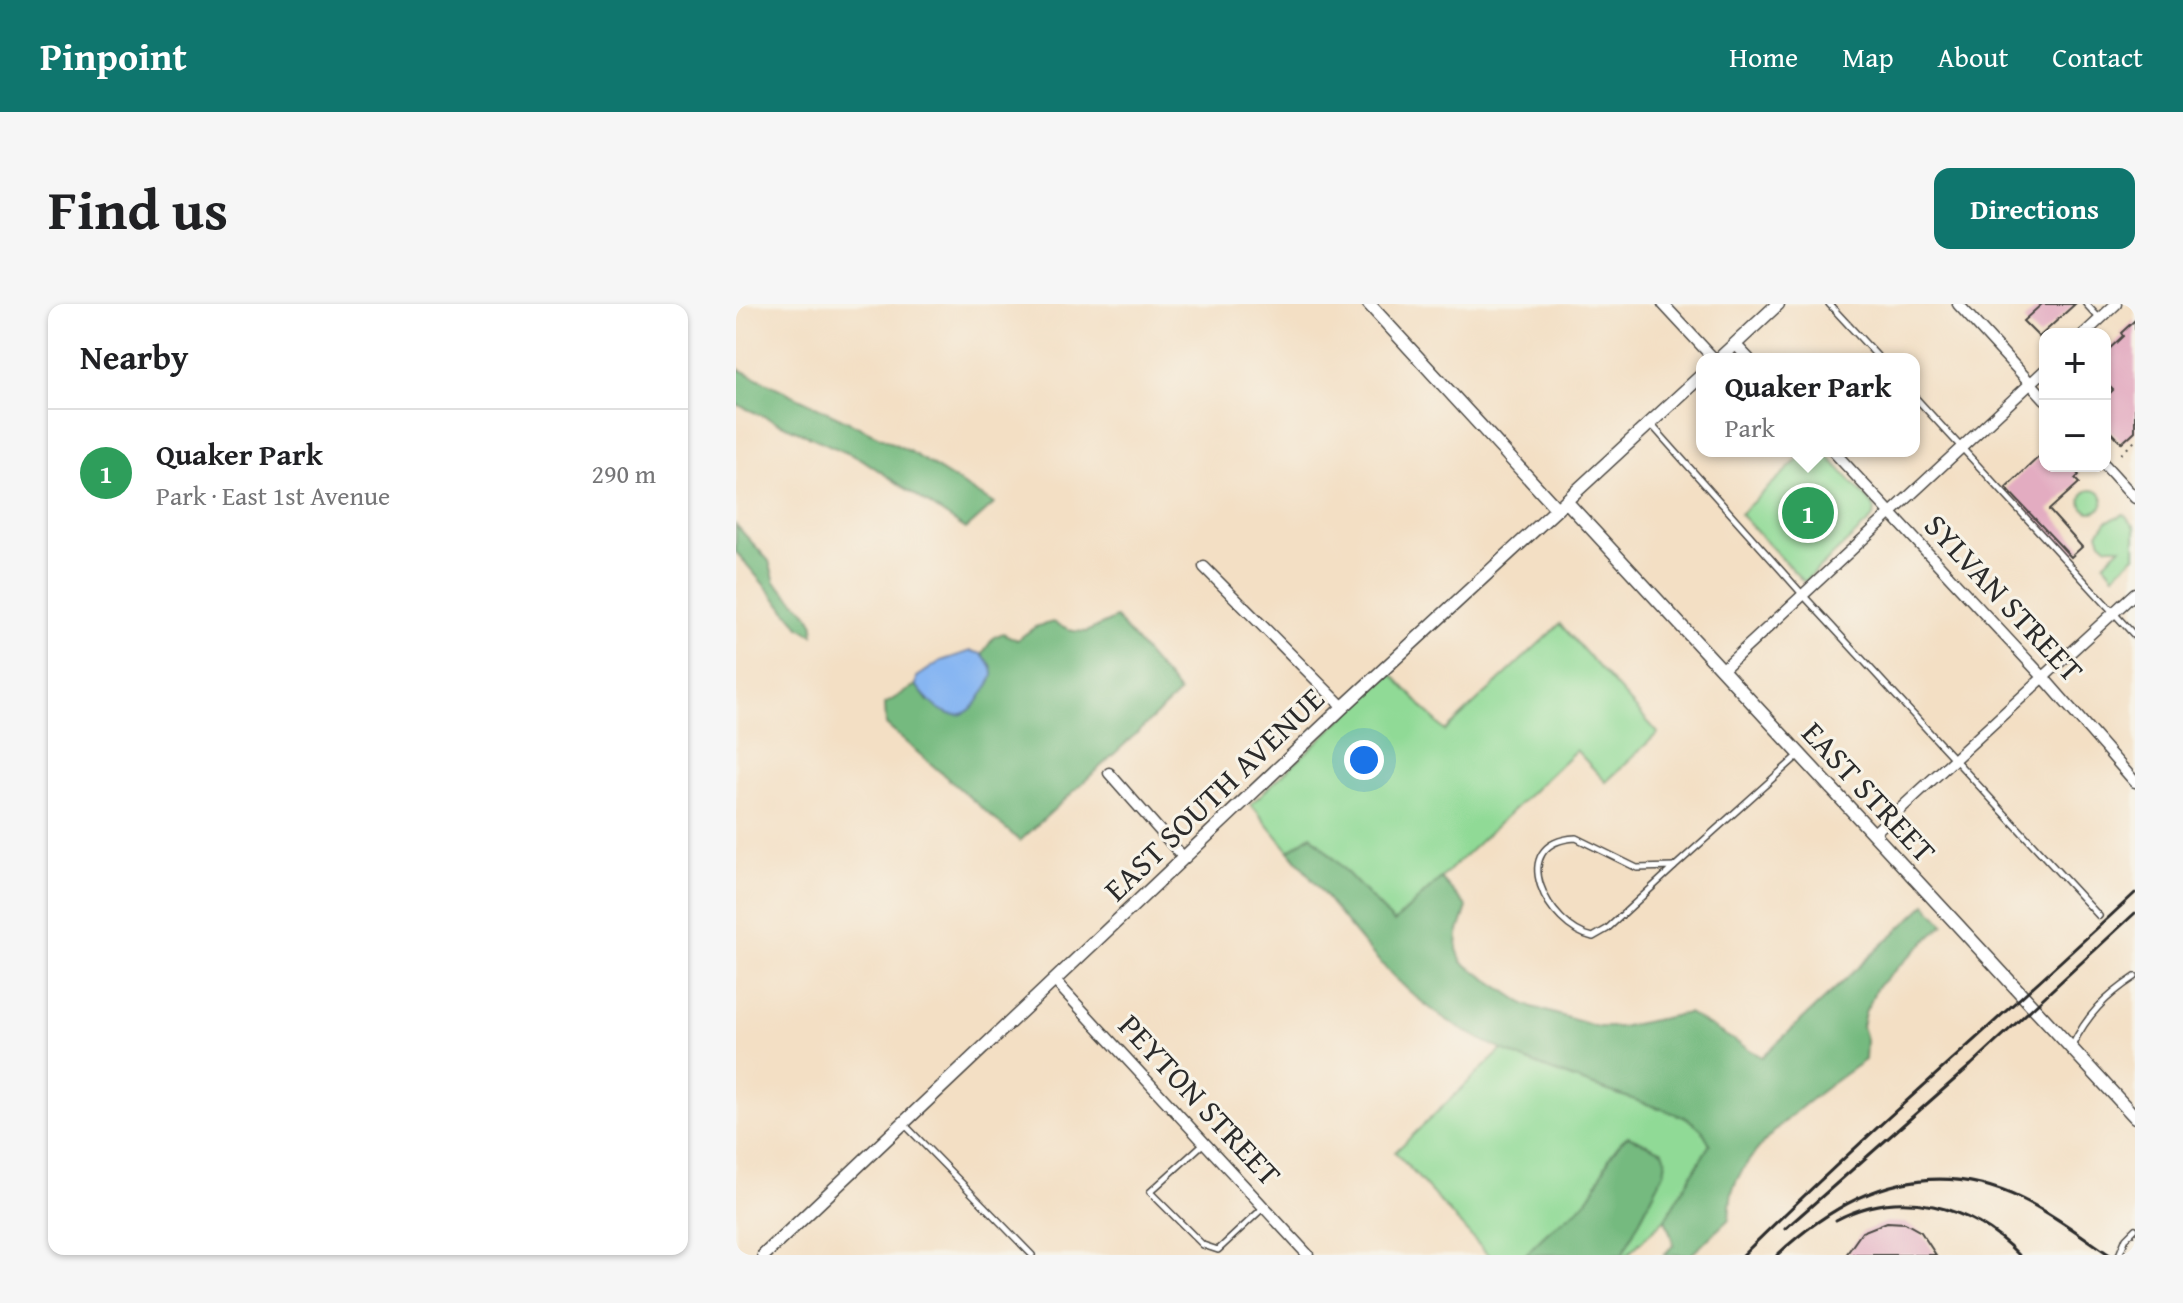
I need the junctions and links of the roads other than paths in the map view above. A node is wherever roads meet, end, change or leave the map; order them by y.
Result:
1 (1369, 304) edge
2 (1663, 304) edge
3 (1778, 304) edge
4 (1829, 304) edge
5 (1958, 304) edge
6 (2086, 304) edge
7 (2116, 304) edge
8 (2100, 319) junction
9 (2090, 328) edge
10 (1735, 344) junction
11 (1710, 353) edge
12 (1724, 353) edge
13 (1743, 353) edge
14 (1874, 353) edge
15 (2039, 376) edge
16 (1696, 381) edge
17 (2031, 383) junction
18 (2039, 392) edge
19 (1920, 402) edge
20 (1650, 423) junction
21 (1962, 448) junction
22 (1839, 457) edge
23 (2111, 471) edge
24 (2135, 497) edge
25 (1561, 505) junction
26 (1891, 514) junction
27 (1204, 567) dead end
28 (2135, 593) edge
29 (1803, 595) junction
30 (2114, 612) junction
31 (2135, 636) edge
32 (1722, 670) junction
33 (2044, 678) junction
34 (1343, 707) junction
35 (1799, 754) junction
36 (1954, 759) junction
37 (1109, 773) dead end
38 (2135, 782) edge
39 (1873, 834) junction
40 (1184, 858) junction
41 (1674, 867) junction
42 (2099, 916) dead end
43 (2135, 977) edge
44 (1055, 981) junction
45 (2071, 1049) junction
46 (2135, 1117) edge
47 (904, 1124) junction
48 (1204, 1143) junction
49 (1264, 1208) junction
50 (2135, 1229) edge
51 (764, 1255) edge
52 (1032, 1255) edge
53 (1308, 1255) edge
54 (2119, 1255) edge

1 - 25 street, EAST STREET
2 - 11 street
3 - 10 street
4 - 14 lane
5 - 17 street
6 - 8 lane
7 - 8 street
8 - 9 street
10 - 12 street
10 - 13 street
15 - 17 street
16 - 20 street, EAST SOUTH AVENUE
17 - 18 street
17 - 21 street
19 - 21 lane
20 - 25 street, EAST SOUTH AVENUE
20 - 29 lane
21 - 26 street
21 - 30 lane
22 - 26 street, SYLVAN STREET
23 - 24 street
25 - 32 street, EAST STREET
25 - 34 street, EAST SOUTH AVENUE
26 - 29 street
26 - 33 street, SYLVAN STREET
27 - 34 street
28 - 30 street
29 - 32 street
29 - 36 lane
30 - 31 lane
30 - 33 street
32 - 35 street, EAST STREET
33 - 36 street
33 - 38 street, SYLVAN STREET
34 - 40 street, EAST SOUTH AVENUE
35 - 39 street, EAST STREET
35 - 41 lane
36 - 39 street
36 - 42 lane
37 - 40 street
39 - 45 street, EAST STREET
40 - 44 street, EAST SOUTH AVENUE
41 - 41 lane
43 - 45 lane
44 - 47 street, EAST SOUTH AVENUE
44 - 48 street, PEYTON STREET
45 - 46 street, EAST STREET
47 - 51 street, EAST SOUTH AVENUE
47 - 52 lane
48 - 49 street, PEYTON STREET
48 - 49 lane
49 - 53 street, PEYTON STREET
50 - 54 lane

